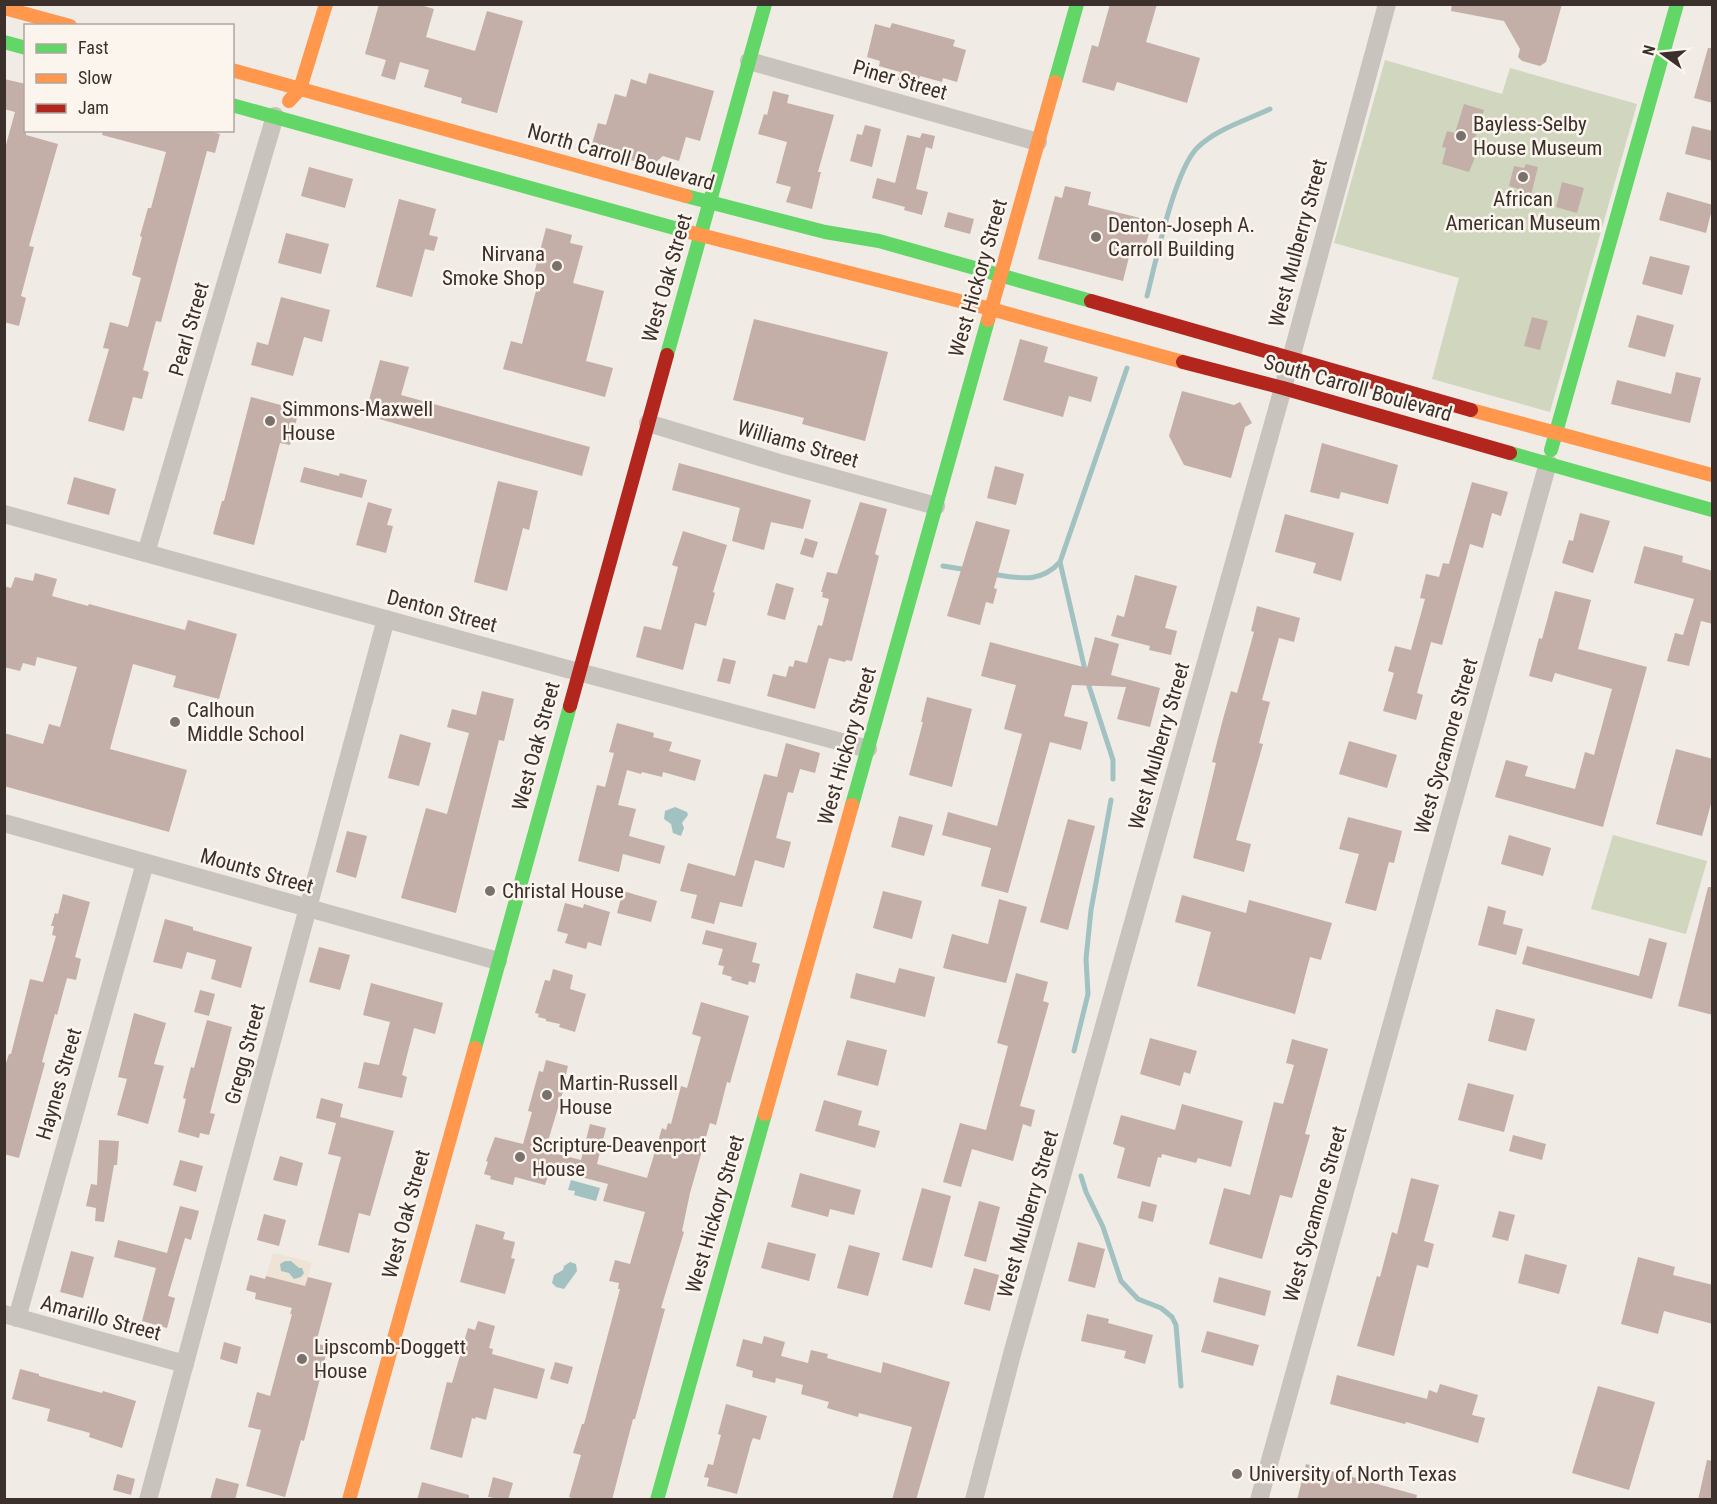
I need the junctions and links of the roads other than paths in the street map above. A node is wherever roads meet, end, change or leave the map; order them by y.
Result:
1 (326, 4) edge
2 (765, 4) edge
3 (1077, 4) edge
4 (1387, 4) edge
5 (1677, 4) edge
6 (4, 8) edge
7 (63, 24) edge
8 (4, 42) edge
9 (24, 47) edge
10 (749, 61) junction
11 (234, 71) edge
12 (300, 89) junction
13 (234, 99) edge
14 (234, 105) edge
15 (274, 106) junction
16 (1038, 142) junction
17 (710, 203) junction
18 (700, 235) junction
19 (1000, 274) junction
20 (991, 309) junction
21 (1290, 357) junction
22 (1283, 388) junction
23 (648, 423) junction
24 (1556, 434) junction
25 (1548, 463) junction
26 (1713, 475) edge
27 (936, 506) junction
28 (1713, 510) edge
29 (4, 514) edge
30 (146, 553) junction
31 (386, 619) junction
32 (578, 672) junction
33 (868, 749) junction
34 (4, 823) edge
35 (145, 863) junction
36 (308, 909) junction
37 (498, 961) junction
38 (11, 1316) edge
39 (185, 1364) junction
40 (148, 1500) edge
41 (349, 1500) edge
42 (657, 1500) edge
43 (974, 1500) edge
44 (1259, 1500) edge

1 - 12 main road
2 - 10 main road, West Oak Street
3 - 16 main road, West Hickory Street
4 - 21 street, West Mulberry Street
5 - 24 main road, West Sycamore Street
6 - 7 main road
8 - 9 main road
10 - 16 street, Piner Street
10 - 17 main road, West Oak Street
11 - 12 main road, North Carroll Boulevard
12 - 15 main road
12 - 17 main road, North Carroll Boulevard
13 - 15 main road
14 - 15 main road
15 - 18 main road
15 - 30 street, Pearl Street
16 - 19 main road, West Hickory Street
17 - 18 main road, West Oak Street
17 - 19 main road, North Carroll Boulevard
18 - 20 main road
18 - 23 main road, West Oak Street
19 - 20 main road, West Hickory Street
19 - 21 main road, South Carroll Boulevard
20 - 22 main road, South Carroll Boulevard
20 - 27 main road, West Hickory Street
21 - 22 street, West Mulberry Street
21 - 24 main road, South Carroll Boulevard
22 - 25 main road, South Carroll Boulevard
22 - 43 street, West Mulberry Street
23 - 27 street, Williams Street
23 - 32 main road, West Oak Street
24 - 25 main road, West Sycamore Street
24 - 26 main road, South Carroll Boulevard
25 - 28 main road, South Carroll Boulevard
25 - 44 street, West Sycamore Street
27 - 33 main road, West Hickory Street
29 - 30 street, Denton Street
30 - 31 street, Denton Street
31 - 32 street, Denton Street
31 - 36 street, Gregg Street
32 - 33 street, Denton Street
32 - 37 main road, West Oak Street
33 - 42 main road, West Hickory Street
34 - 35 street, Mounts Street
35 - 36 street, Mounts Street
35 - 38 street, Haynes Street
36 - 37 street, Mounts Street
36 - 39 street, Gregg Street
37 - 41 main road, West Oak Street
38 - 39 street, Amarillo Street
39 - 40 street, Gregg Street

